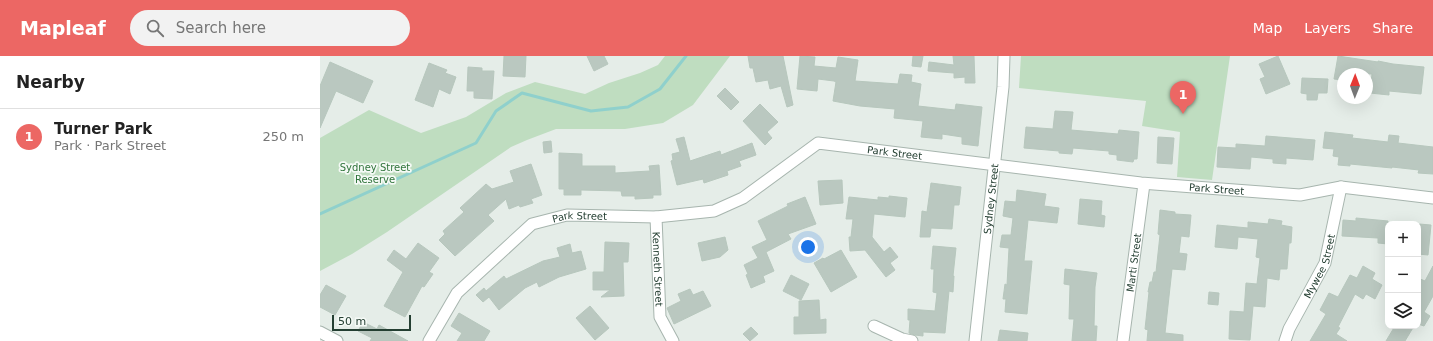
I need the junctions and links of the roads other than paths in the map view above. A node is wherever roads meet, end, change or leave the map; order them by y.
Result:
1 (1004, 56) edge
2 (995, 166) junction
3 (1144, 184) junction
4 (1341, 187) junction
5 (1433, 198) edge
6 (656, 217) junction
7 (874, 326) dead end
8 (320, 332) edge
9 (337, 341) edge
10 (429, 341) edge
11 (673, 341) edge
12 (912, 341) edge
13 (975, 341) edge
14 (1123, 341) edge
15 (1285, 341) edge

1 - 2 street, Sydney Street
2 - 3 street, Park Street
2 - 6 street, Park Street
2 - 13 street, Sydney Street
3 - 4 street, Park Street
3 - 14 street, Marti Street
4 - 5 street, Park Street
4 - 15 street, Mywee Street
6 - 10 street, Park Street
6 - 11 street, Kenneth Street
7 - 12 street
8 - 9 street

